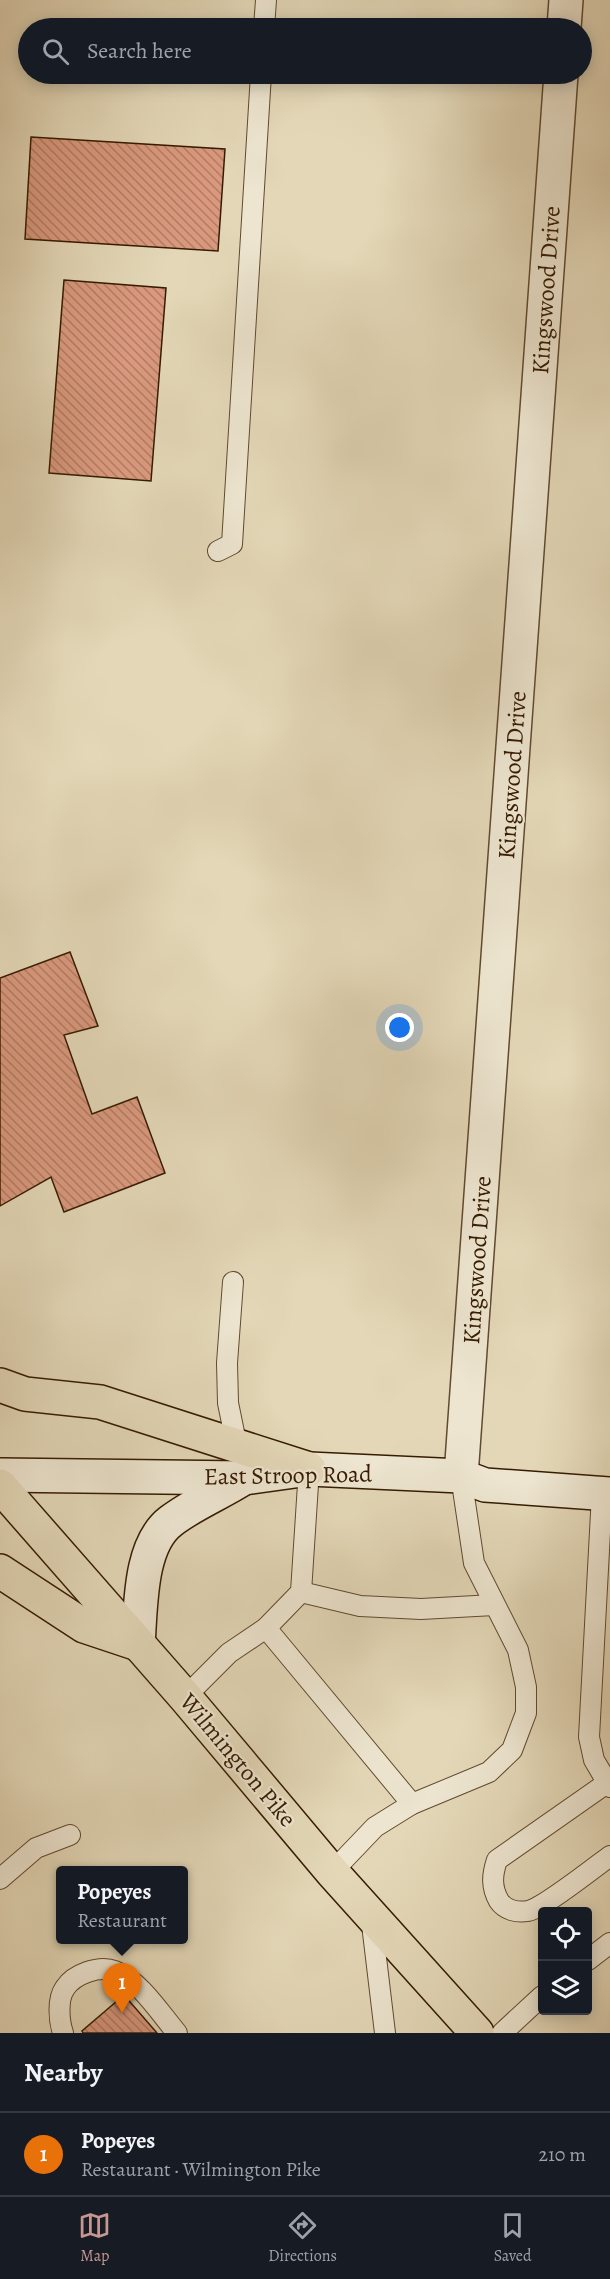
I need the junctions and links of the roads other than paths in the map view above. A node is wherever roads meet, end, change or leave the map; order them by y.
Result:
1 (266, 0) edge
2 (566, 0) edge
3 (265, 18) edge
4 (565, 18) edge
5 (260, 84) edge
6 (560, 84) edge
7 (218, 551) dead end
8 (233, 1282) dead end
9 (0, 1386) edge
10 (241, 1463) junction
11 (309, 1469) junction
12 (0, 1475) edge
13 (460, 1476) junction
14 (0, 1486) edge
15 (606, 1494) edge
16 (0, 1571) edge
17 (301, 1592) junction
18 (494, 1605) junction
19 (266, 1628) junction
20 (138, 1644) junction
21 (185, 1697) junction
22 (608, 1785) edge
23 (412, 1804) junction
24 (70, 1835) dead end
25 (610, 1856) edge
26 (332, 1872) junction
27 (0, 1879) edge
28 (370, 1914) junction
29 (610, 1943) edge
30 (592, 1957) edge
31 (538, 2001) edge
32 (63, 2033) edge
33 (177, 2033) edge
34 (385, 2033) edge
35 (477, 2033) edge
36 (502, 2033) edge

1 - 3 lane
2 - 4 street
5 - 7 lane
6 - 13 street, Kingswood Drive
8 - 10 lane
9 - 10 main road
10 - 11 main road
10 - 12 street, East Stroop Road
10 - 20 street
11 - 13 street, East Stroop Road
11 - 17 lane
13 - 15 street, East Stroop Road
13 - 18 lane
14 - 20 main road, Wilmington Pike
15 - 22 lane
16 - 20 main road
17 - 18 lane
17 - 19 lane
18 - 23 lane
19 - 21 lane
19 - 23 lane
20 - 21 main road, Wilmington Pike
21 - 26 main road, Wilmington Pike
22 - 25 lane
23 - 26 lane
24 - 27 lane
26 - 28 main road, Wilmington Pike
28 - 34 lane
28 - 35 main road, Wilmington Pike
29 - 30 lane
31 - 36 lane
32 - 33 lane

